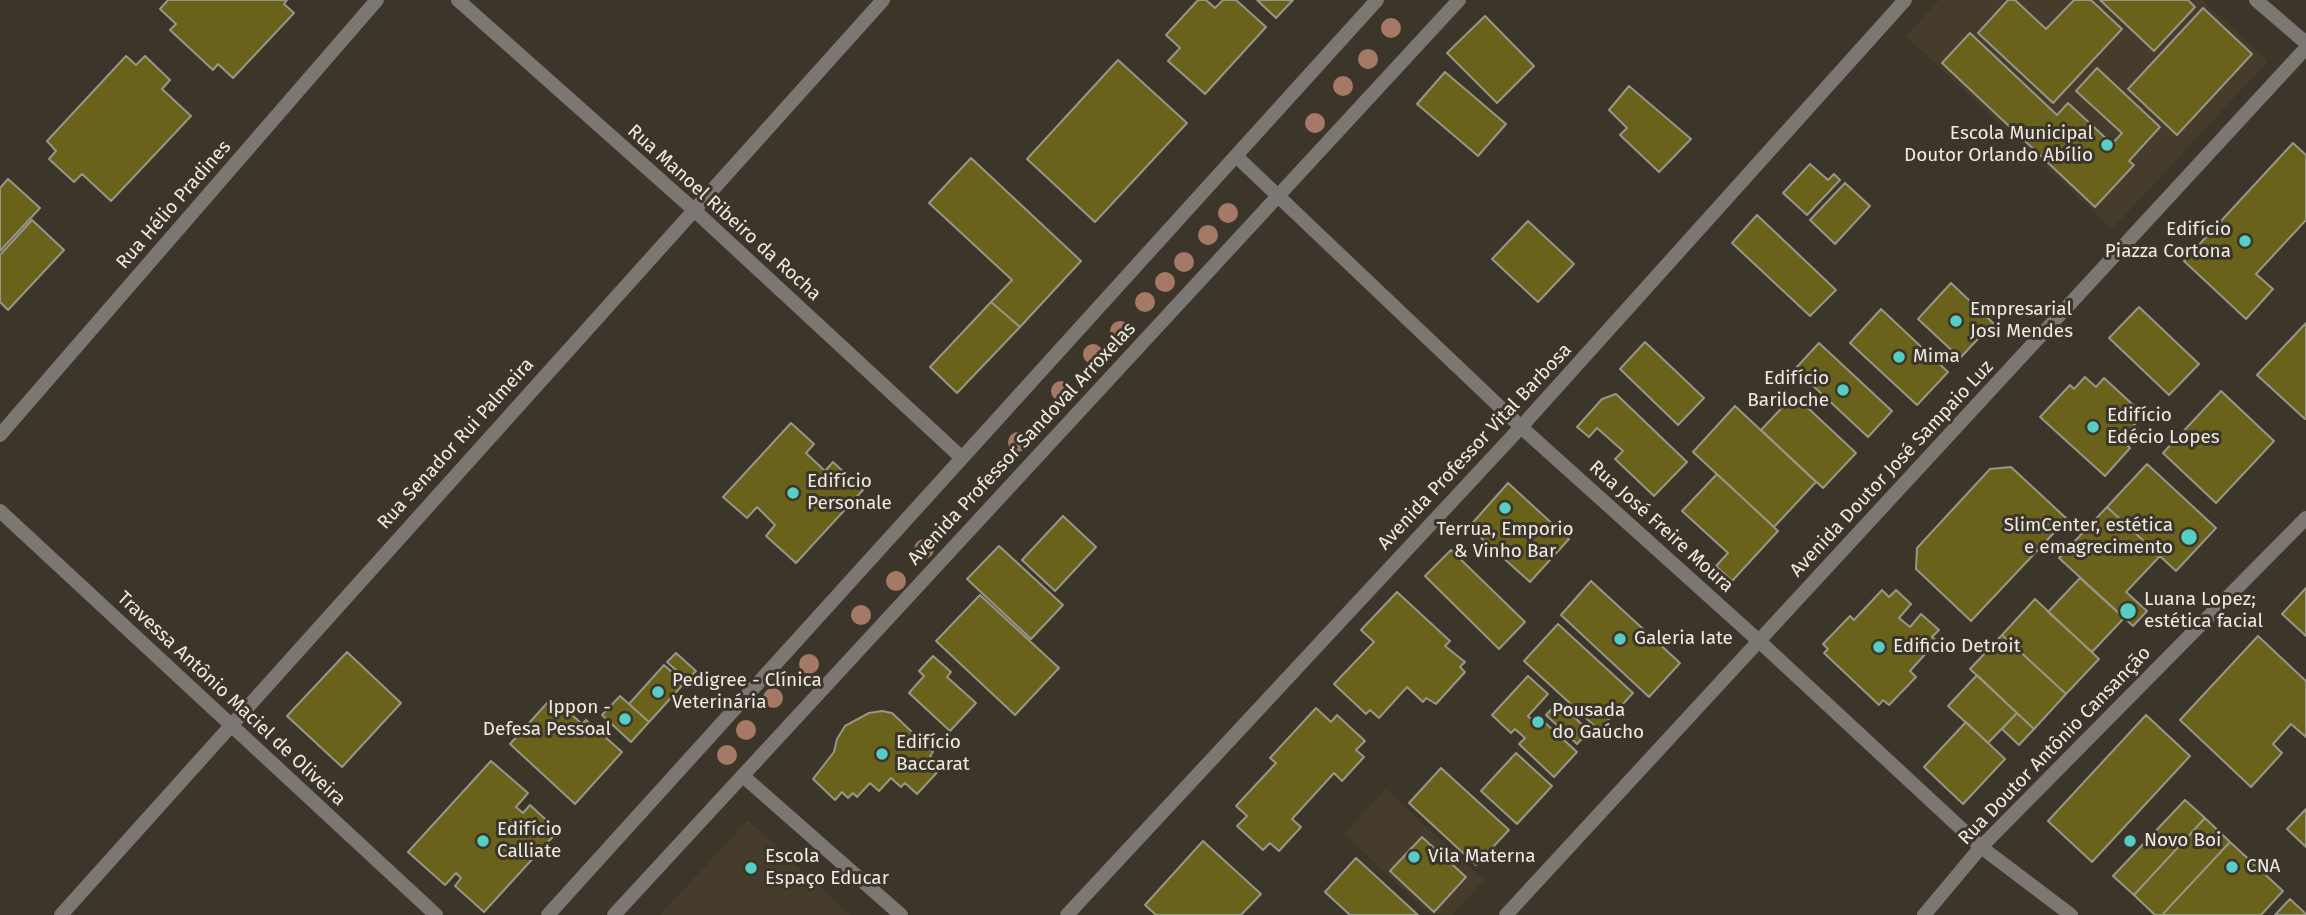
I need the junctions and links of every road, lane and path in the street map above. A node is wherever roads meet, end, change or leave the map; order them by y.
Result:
1 (377, 0) edge
2 (458, 0) edge
3 (883, 0) edge
4 (1377, 0) edge
5 (1459, 0) edge
6 (1905, 0) edge
7 (2256, 0) edge
8 (2306, 46) edge
9 (1236, 156) junction
10 (1279, 196) junction
11 (693, 209) junction
12 (1521, 427) junction
13 (0, 435) edge
14 (962, 458) junction
15 (0, 512) edge
16 (2306, 518) edge
17 (1759, 641) junction
18 (229, 725) junction
19 (743, 776) junction
20 (1981, 847) junction
21 (61, 915) edge
22 (436, 915) edge
23 (548, 915) edge
24 (614, 915) edge
25 (901, 915) edge
26 (1067, 915) edge
27 (1506, 915) edge
28 (1924, 915) edge
29 (2071, 915) edge

1 - 13 street, Rua Hélio Pradines
2 - 11 street, Rua Manoel Ribeiro da Rocha
3 - 11 street, Rua Senador Rui Palmeira
4 - 9 street, Avenida Professor Sandoval Arroxelas
5 - 10 street, Avenida Professor Sandoval Arroxelas
6 - 12 street, Avenida Professor Vital Barbosa
7 - 8 street
8 - 17 street, Avenida Doutor José Sampaio Luz
9 - 10 street, Rua José Freire Moura
9 - 14 street, Avenida Professor Sandoval Arroxelas
10 - 12 street, Rua José Freire Moura
10 - 19 street, Avenida Professor Sandoval Arroxelas
11 - 14 street, Rua Manoel Ribeiro da Rocha
11 - 18 street, Rua Senador Rui Palmeira
12 - 17 street, Rua José Freire Moura
12 - 26 street, Avenida Professor Vital Barbosa
14 - 23 street, Avenida Professor Sandoval Arroxelas
15 - 18 street, Travessa Antônio Maciel de Oliveira
16 - 20 street, Rua Doutor Antônio Cansanção
17 - 20 street, Rua José Freire Moura
17 - 27 street, Avenida Doutor José Sampaio Luz
18 - 21 street, Rua Senador Rui Palmeira
18 - 22 street, Travessa Antônio Maciel de Oliveira
19 - 24 street, Avenida Professor Sandoval Arroxelas
19 - 25 street
20 - 28 street, Rua Doutor Antônio Cansanção
20 - 29 street, Rua José Freire Moura

